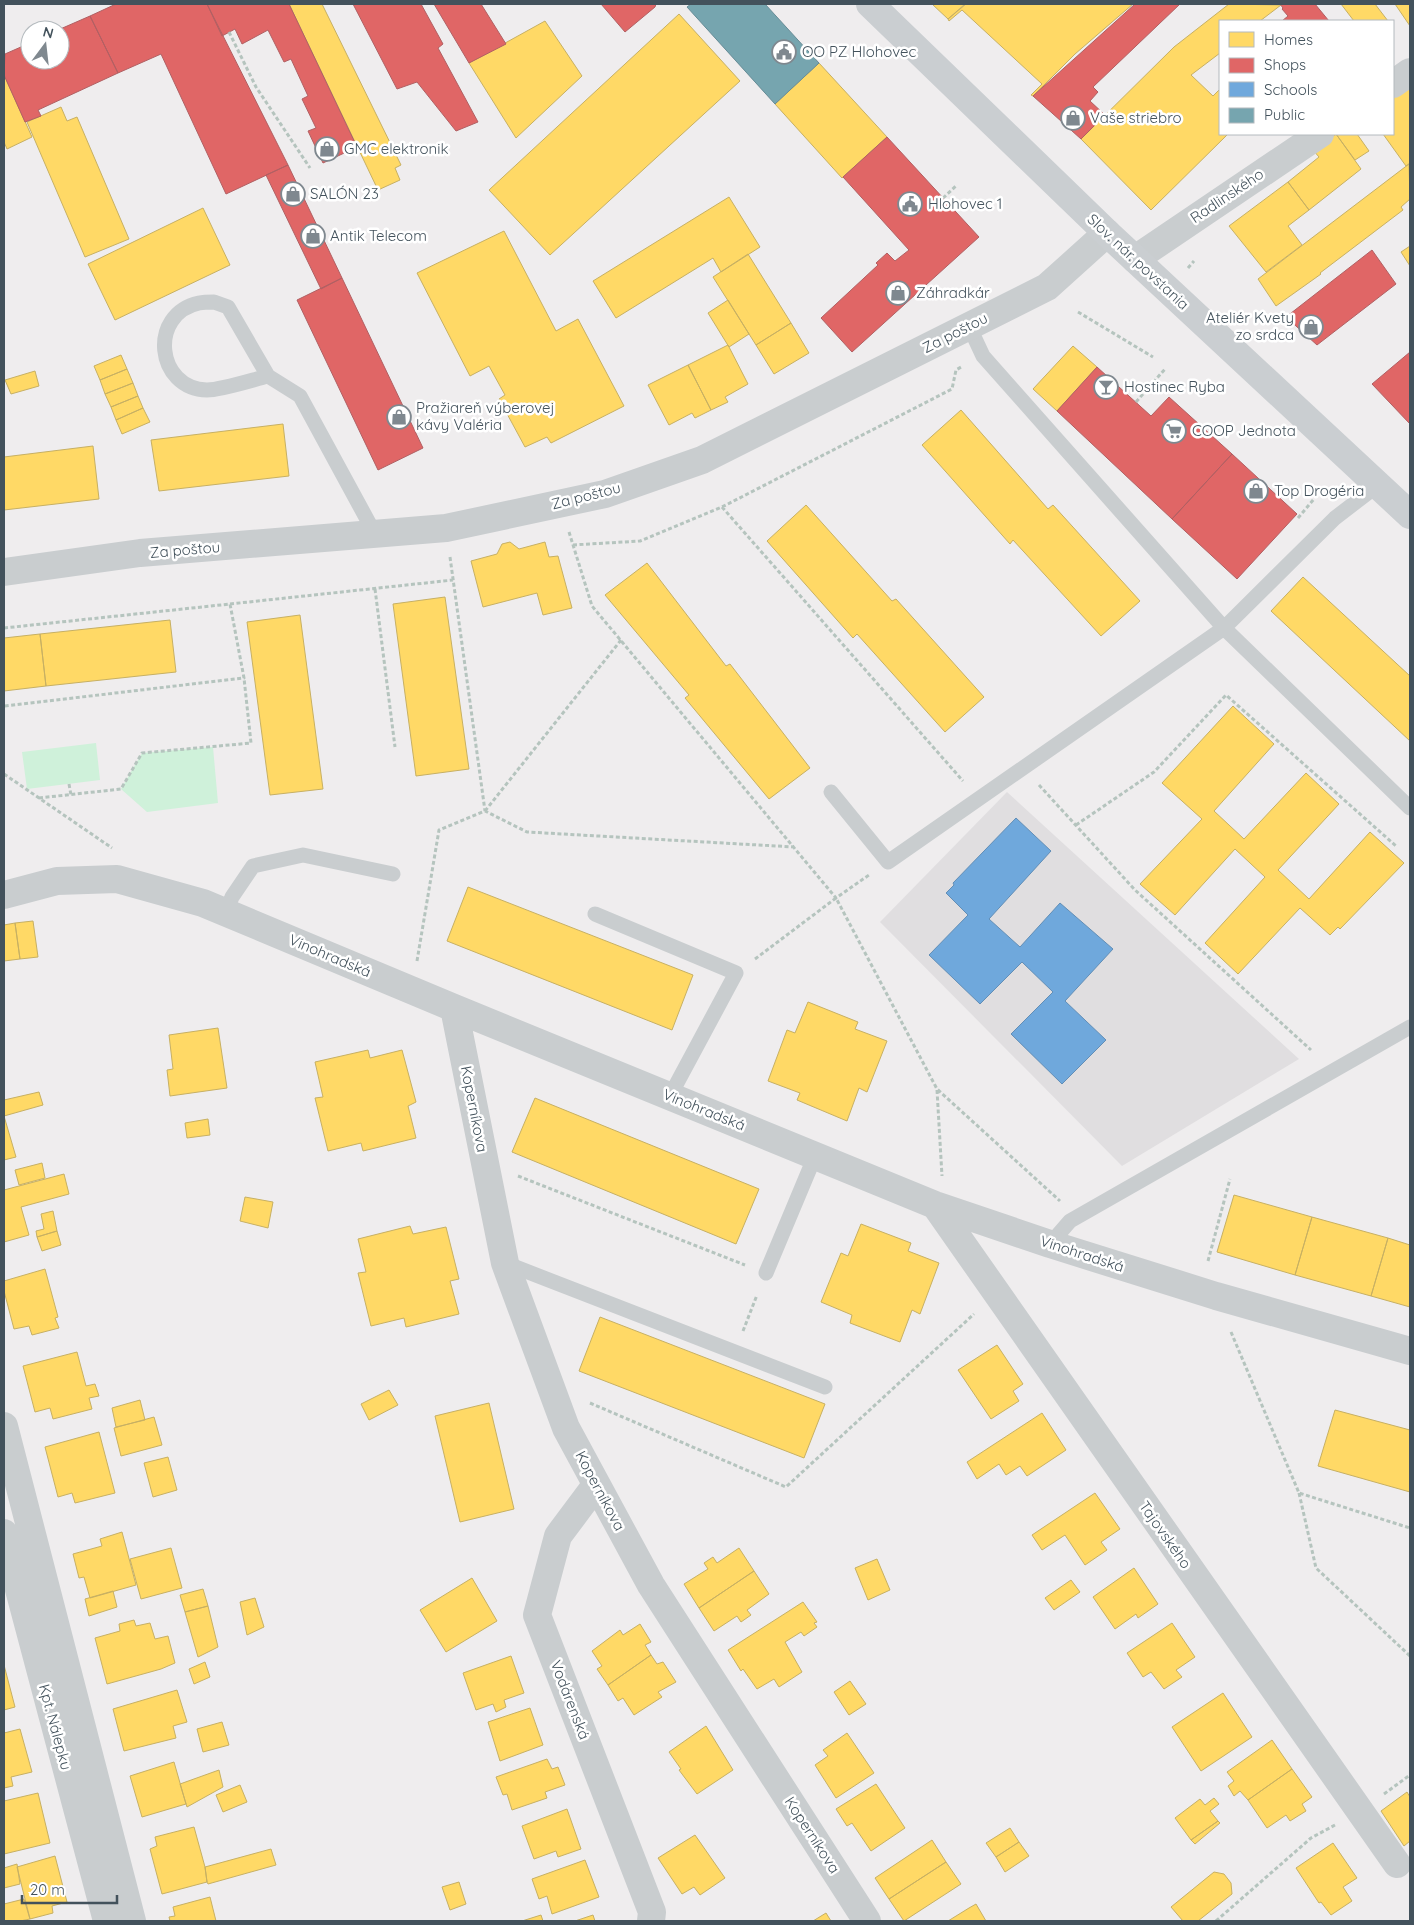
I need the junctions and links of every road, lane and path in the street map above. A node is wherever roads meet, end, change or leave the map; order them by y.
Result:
1 (870, 4) edge
2 (229, 32) dead end
3 (1410, 72) edge
4 (1394, 83) edge
5 (1319, 135) edge
6 (310, 168) dead end
7 (957, 186) dead end
8 (943, 198) dead end
9 (1107, 233) junction
10 (1135, 259) junction
11 (1078, 312) dead end
12 (969, 326) junction
13 (1153, 357) dead end
14 (967, 364) dead end
15 (1165, 369) dead end
16 (268, 376) junction
17 (1136, 402) dead end
18 (1378, 485) junction
19 (1314, 500) dead end
20 (722, 507) junction
21 (1410, 515) edge
22 (1300, 516) dead end
23 (567, 527) dead end
24 (375, 534) junction
25 (573, 545) junction
26 (450, 556) dead end
27 (4, 572) edge
28 (454, 580) junction
29 (376, 589) junction
30 (230, 604) junction
31 (4, 628) edge
32 (1224, 628) junction
33 (621, 640) junction
34 (244, 678) junction
35 (4, 706) edge
36 (395, 747) dead end
37 (1023, 768) junction
38 (4, 774) edge
39 (69, 784) dead end
40 (831, 792) dead end
41 (71, 795) junction
42 (39, 798) junction
43 (978, 799) junction
44 (1410, 808) edge
45 (485, 811) junction
46 (1076, 825) junction
47 (794, 846) junction
48 (1396, 846) dead end
49 (115, 855) dead end
50 (888, 862) junction
51 (393, 874) dead end
52 (4, 895) edge
53 (836, 898) junction
54 (226, 912) junction
55 (595, 914) dead end
56 (417, 962) dead end
57 (736, 973) junction
58 (454, 1008) junction
59 (1410, 1027) edge
60 (1311, 1050) dead end
61 (937, 1089) junction
62 (670, 1096) junction
63 (815, 1156) junction
64 (485, 1163) junction
65 (1230, 1179) dead end
66 (939, 1194) junction
67 (1076, 1217) junction
68 (1050, 1244) junction
69 (505, 1263) junction
70 (1208, 1263) dead end
71 (766, 1274) junction
72 (996, 1294) junction
73 (1230, 1330) dead end
74 (1410, 1351) edge
75 (734, 1352) junction
76 (550, 1386) junction
77 (824, 1386) dead end
78 (4, 1426) edge
79 (596, 1485) junction
80 (1299, 1493) junction
81 (1410, 1528) edge
82 (4, 1533) edge
83 (1410, 1656) edge
84 (1360, 1811) junction
85 (1397, 1864) dead end
86 (107, 1921) edge
87 (132, 1921) edge
88 (651, 1921) edge
89 (867, 1921) edge
90 (1216, 1921) edge

1 - 9 main road, Slov. nár. povstania
2 - 6 path
3 - 4 street
5 - 10 street, Radlinského
7 - 8 path
9 - 10 main road, Slov. nár. povstania
9 - 12 street, Za poštou
10 - 18 main road, Slov. nár. povstania
11 - 13 path
12 - 24 street, Za poštou
12 - 32 lane
14 - 20 path
15 - 17 path
16 - 16 lane
16 - 24 lane
18 - 21 main road, Slov. nár. povstania
18 - 32 lane
19 - 22 path
20 - 25 path
20 - 43 path
23 - 25 path
24 - 27 street, Za poštou
25 - 33 path
26 - 28 path
28 - 29 path
28 - 45 path
29 - 30 path
29 - 36 path
30 - 31 path
30 - 34 path
32 - 37 lane
32 - 44 lane
33 - 45 path
33 - 47 path
34 - 35 path
34 - 41 path
37 - 43 lane
37 - 46 path
38 - 42 path
39 - 41 path
40 - 50 lane
41 - 42 path
42 - 49 path
43 - 50 lane
45 - 47 path
45 - 56 path
46 - 48 path
46 - 60 path
47 - 53 path
50 - 53 path
51 - 54 lane
52 - 54 street, Vinohradská
53 - 57 path
53 - 61 path
54 - 58 street, Vinohradská
55 - 57 lane
57 - 62 lane
58 - 62 street, Vinohradská
58 - 64 street, Koperníkova
59 - 67 lane
61 - 66 path
61 - 67 path
62 - 63 street, Vinohradská
63 - 66 street, Vinohradská
63 - 71 lane
64 - 69 street, Koperníkova
64 - 71 path
65 - 70 path
66 - 68 street, Vinohradská
66 - 72 street, Tajovského
67 - 68 lane
68 - 74 street, Vinohradská
69 - 75 lane
69 - 76 street, Koperníkova
71 - 75 path
72 - 76 path
72 - 84 street, Tajovského
73 - 80 path
75 - 77 lane
76 - 79 street, Koperníkova
78 - 87 street
79 - 88 street, Vodárenská
79 - 89 street, Koperníkova
80 - 81 path
80 - 83 path
82 - 86 street, Kpt. Nálepku
84 - 85 street, Tajovského
84 - 90 path

